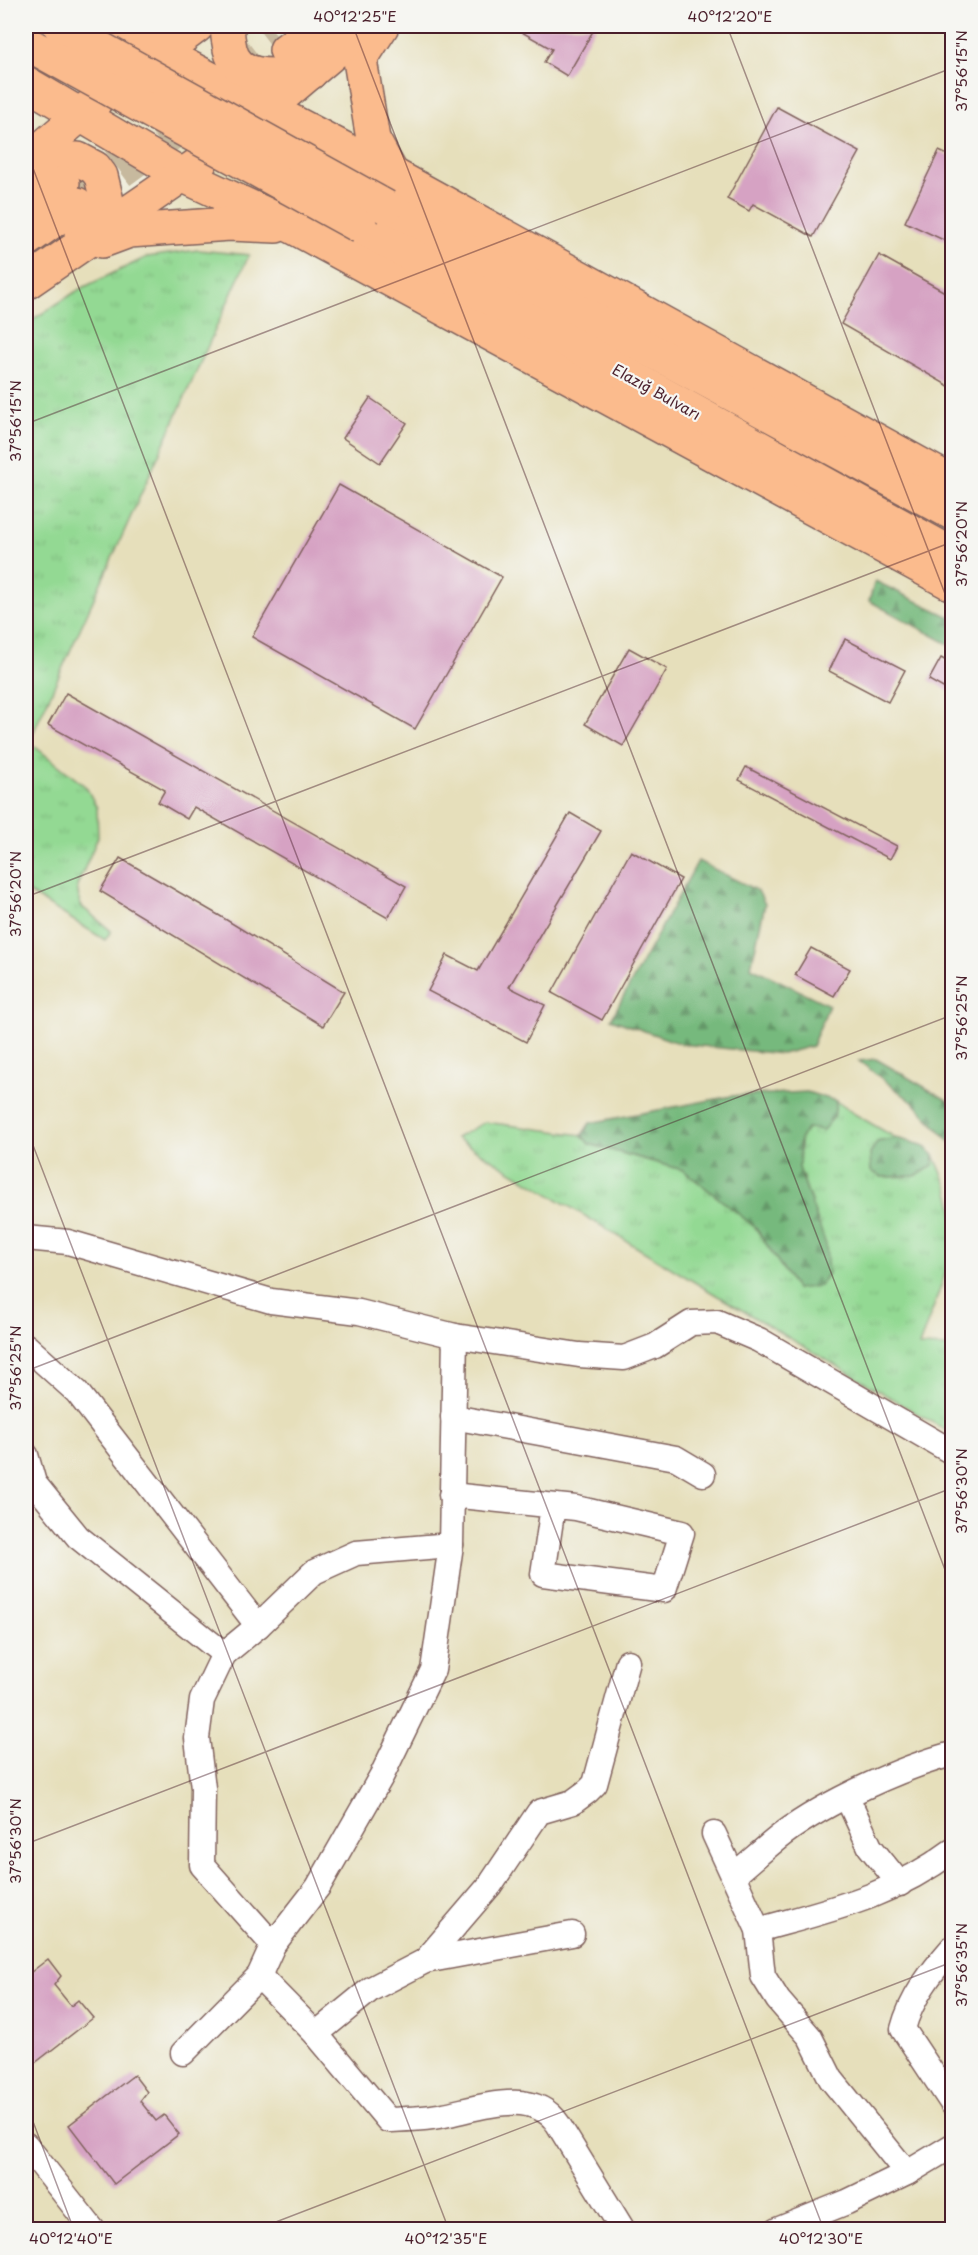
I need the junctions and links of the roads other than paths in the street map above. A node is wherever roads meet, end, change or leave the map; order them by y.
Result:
1 (60, 26) edge
2 (110, 26) edge
3 (197, 26) edge
4 (229, 26) edge
5 (318, 26) edge
6 (365, 26) edge
7 (382, 26) edge
8 (26, 44) edge
9 (286, 50) dead end
10 (162, 53) junction
11 (310, 73) junction
12 (26, 83) edge
13 (269, 108) junction
14 (79, 114) junction
15 (26, 162) edge
16 (26, 174) edge
17 (392, 174) junction
18 (184, 176) junction
19 (26, 207) edge
20 (293, 227) junction
21 (26, 240) edge
22 (61, 256) junction
23 (26, 283) edge
24 (952, 482) edge
25 (952, 513) edge
26 (952, 554) edge
27 (952, 584) edge
28 (26, 1238) edge
29 (455, 1336) junction
30 (26, 1346) edge
31 (453, 1417) junction
32 (952, 1452) edge
33 (26, 1455) edge
34 (703, 1474) dead end
35 (452, 1495) junction
36 (553, 1506) junction
37 (451, 1545) junction
38 (258, 1626) junction
39 (224, 1654) junction
40 (628, 1662) dead end
41 (952, 1754) edge
42 (847, 1797) junction
43 (714, 1834) dead end
44 (952, 1851) edge
45 (733, 1876) junction
46 (900, 1884) junction
47 (758, 1930) junction
48 (572, 1934) dead end
49 (273, 1945) junction
50 (952, 1948) edge
51 (425, 1961) junction
52 (259, 1976) junction
53 (316, 2034) junction
54 (183, 2053) dead end
55 (952, 2103) edge
56 (26, 2145) edge
57 (952, 2146) edge
58 (907, 2173) junction
59 (93, 2229) edge
60 (623, 2229) edge
61 (777, 2229) edge

1 - 25 highway, bridge
2 - 10 highway
3 - 10 highway
4 - 11 highway
5 - 9 highway
6 - 11 highway
7 - 17 highway
8 - 26 highway, Elazığ Bulvarı, bridge
10 - 13 highway
10 - 14 highway
11 - 13 highway
12 - 14 highway
13 - 17 highway
13 - 18 highway
14 - 15 highway
14 - 18 highway
16 - 22 highway
17 - 24 highway
18 - 20 highway
18 - 22 highway
19 - 21 highway
20 - 22 highway
20 - 27 highway
22 - 23 highway
28 - 29 street
29 - 31 street
29 - 32 street
30 - 38 street
31 - 34 street
31 - 35 street
33 - 39 street
35 - 36 street
35 - 37 street
36 - 36 street
37 - 38 street
37 - 49 street
38 - 39 street
39 - 49 street
40 - 51 street
41 - 42 street
42 - 45 street
42 - 46 street
43 - 45 street
44 - 46 street
45 - 47 street
46 - 47 street
47 - 58 street
48 - 51 street
49 - 52 street
50 - 55 street
51 - 53 street
52 - 53 street
52 - 54 street
53 - 60 street
56 - 59 street
57 - 58 street
58 - 61 street

